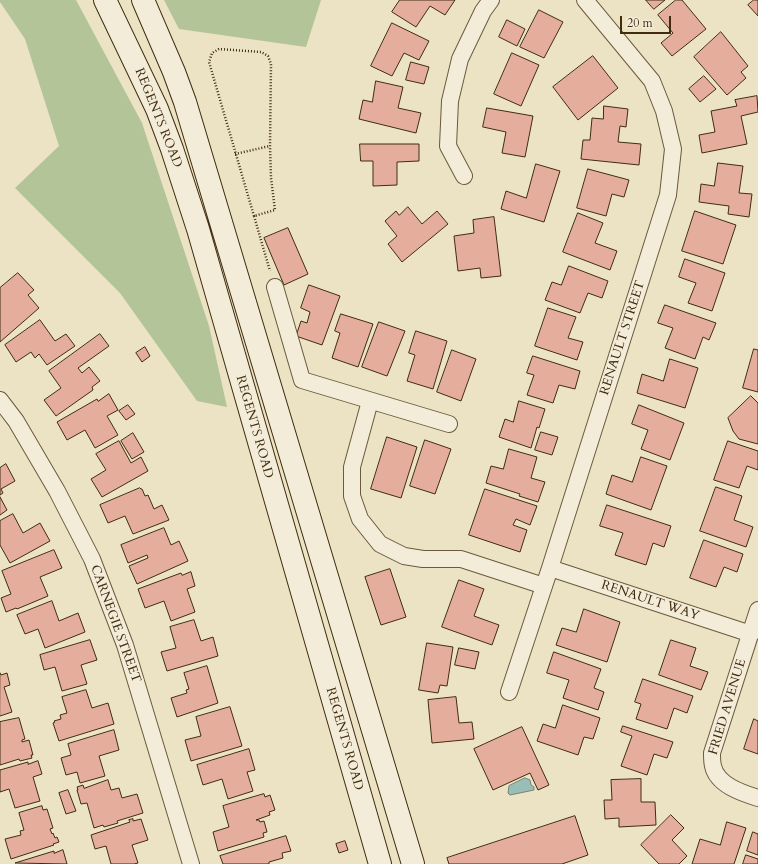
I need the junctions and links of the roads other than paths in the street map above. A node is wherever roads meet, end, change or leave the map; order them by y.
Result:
1 (105, 0) edge
2 (143, 0) edge
3 (491, 0) edge
4 (585, 0) edge
5 (464, 176) dead end
6 (275, 287) road end
7 (0, 400) edge
8 (370, 401) junction
9 (449, 424) dead end
10 (550, 568) junction
11 (544, 586) junction
12 (758, 610) edge
13 (750, 634) junction
14 (509, 692) dead end
15 (758, 798) edge
16 (191, 864) edge
17 (380, 864) edge
18 (413, 864) edge

1 - 17 main road, REGENTS ROAD
2 - 18 main road, REGENTS ROAD
3 - 5 street
4 - 10 street, RENAULT STREET
6 - 8 street
7 - 16 street, CARNEGIE STREET
8 - 9 street
8 - 11 street
10 - 11 street, RENAULT STREET
10 - 13 street, RENAULT WAY
11 - 14 street, RENAULT STREET
12 - 13 street, FRIED AVENUE
13 - 15 street, FRIED AVENUE

